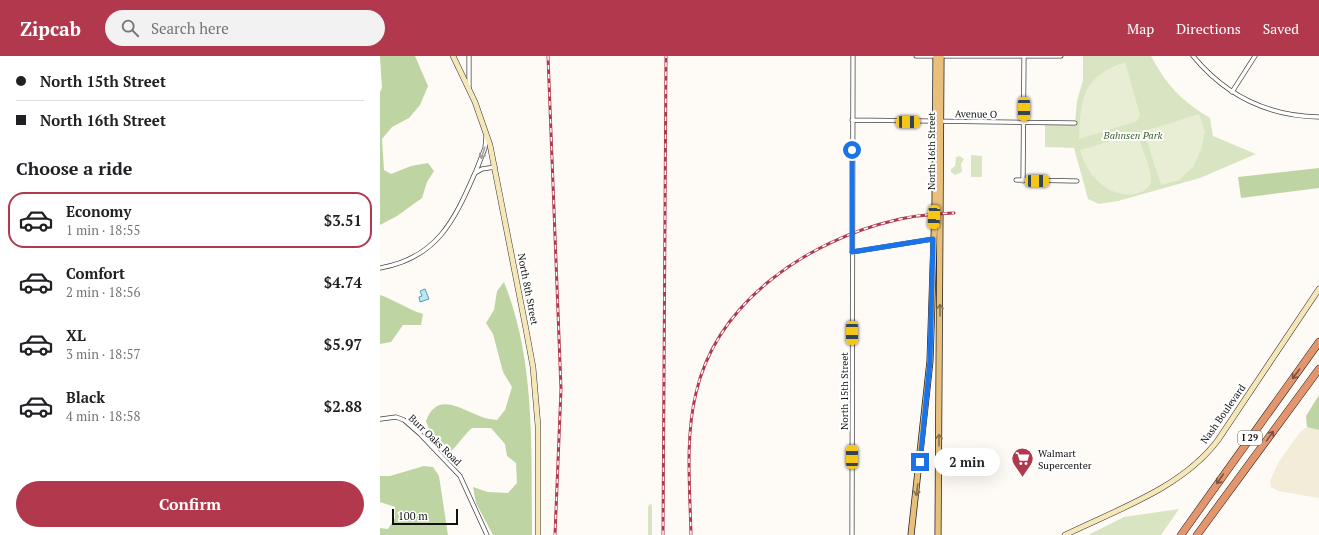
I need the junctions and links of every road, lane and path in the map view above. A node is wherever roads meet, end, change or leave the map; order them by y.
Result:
1 (453, 56) edge
2 (469, 56) edge
3 (853, 56) edge
4 (916, 56) edge
5 (936, 56) edge
6 (941, 56) edge
7 (1024, 56) edge
8 (1060, 56) edge
9 (1193, 56) edge
10 (1255, 56) edge
11 (469, 89) junction
12 (1232, 92) junction
13 (1319, 117) edge
14 (852, 120) junction
15 (938, 122) junction
16 (1024, 122) junction
17 (1075, 123) dead end
18 (486, 132) junction
19 (495, 167) junction
20 (476, 173) junction
21 (1016, 180) dead end
22 (1023, 180) junction
23 (1077, 181) dead end
24 (933, 239) junction
25 (852, 252) junction
26 (380, 268) edge
27 (1319, 289) edge
28 (1319, 342) edge
29 (1319, 369) edge
30 (382, 419) dead end
31 (487, 535) edge
32 (538, 535) edge
33 (852, 535) edge
34 (911, 535) edge
35 (938, 535) edge
36 (1066, 535) edge
37 (1181, 535) edge
38 (1197, 535) edge

1 - 11 street, North 8th Street
2 - 11 street
3 - 14 street, North 15th Street
4 - 5 street
5 - 6 street
5 - 15 main road, North 16th Street
6 - 7 street
6 - 15 main road, North 16th Street
7 - 8 street
7 - 16 street
9 - 12 street
10 - 12 street
11 - 18 street, North 8th Street
12 - 13 street
14 - 15 street, Avenue O
14 - 25 street, North 15th Street
15 - 16 street, Avenue O
15 - 24 main road, North 16th Street
35 -> 15 main road, North 16th Street
16 - 17 street, Avenue O
16 - 22 street
18 - 19 street, North 8th Street
18 -> 20 street
19 - 20 street
19 - 32 street, North 8th Street
20 - 26 street
21 - 22 street
22 - 23 street
24 - 25 street
24 -> 34 main road, North 16th Street
25 - 33 street, North 15th Street
27 - 36 street, Nash Boulevard
28 -> 37 highway, I 29
38 -> 29 highway, I 29
30 - 31 street, Burr Oaks Road

